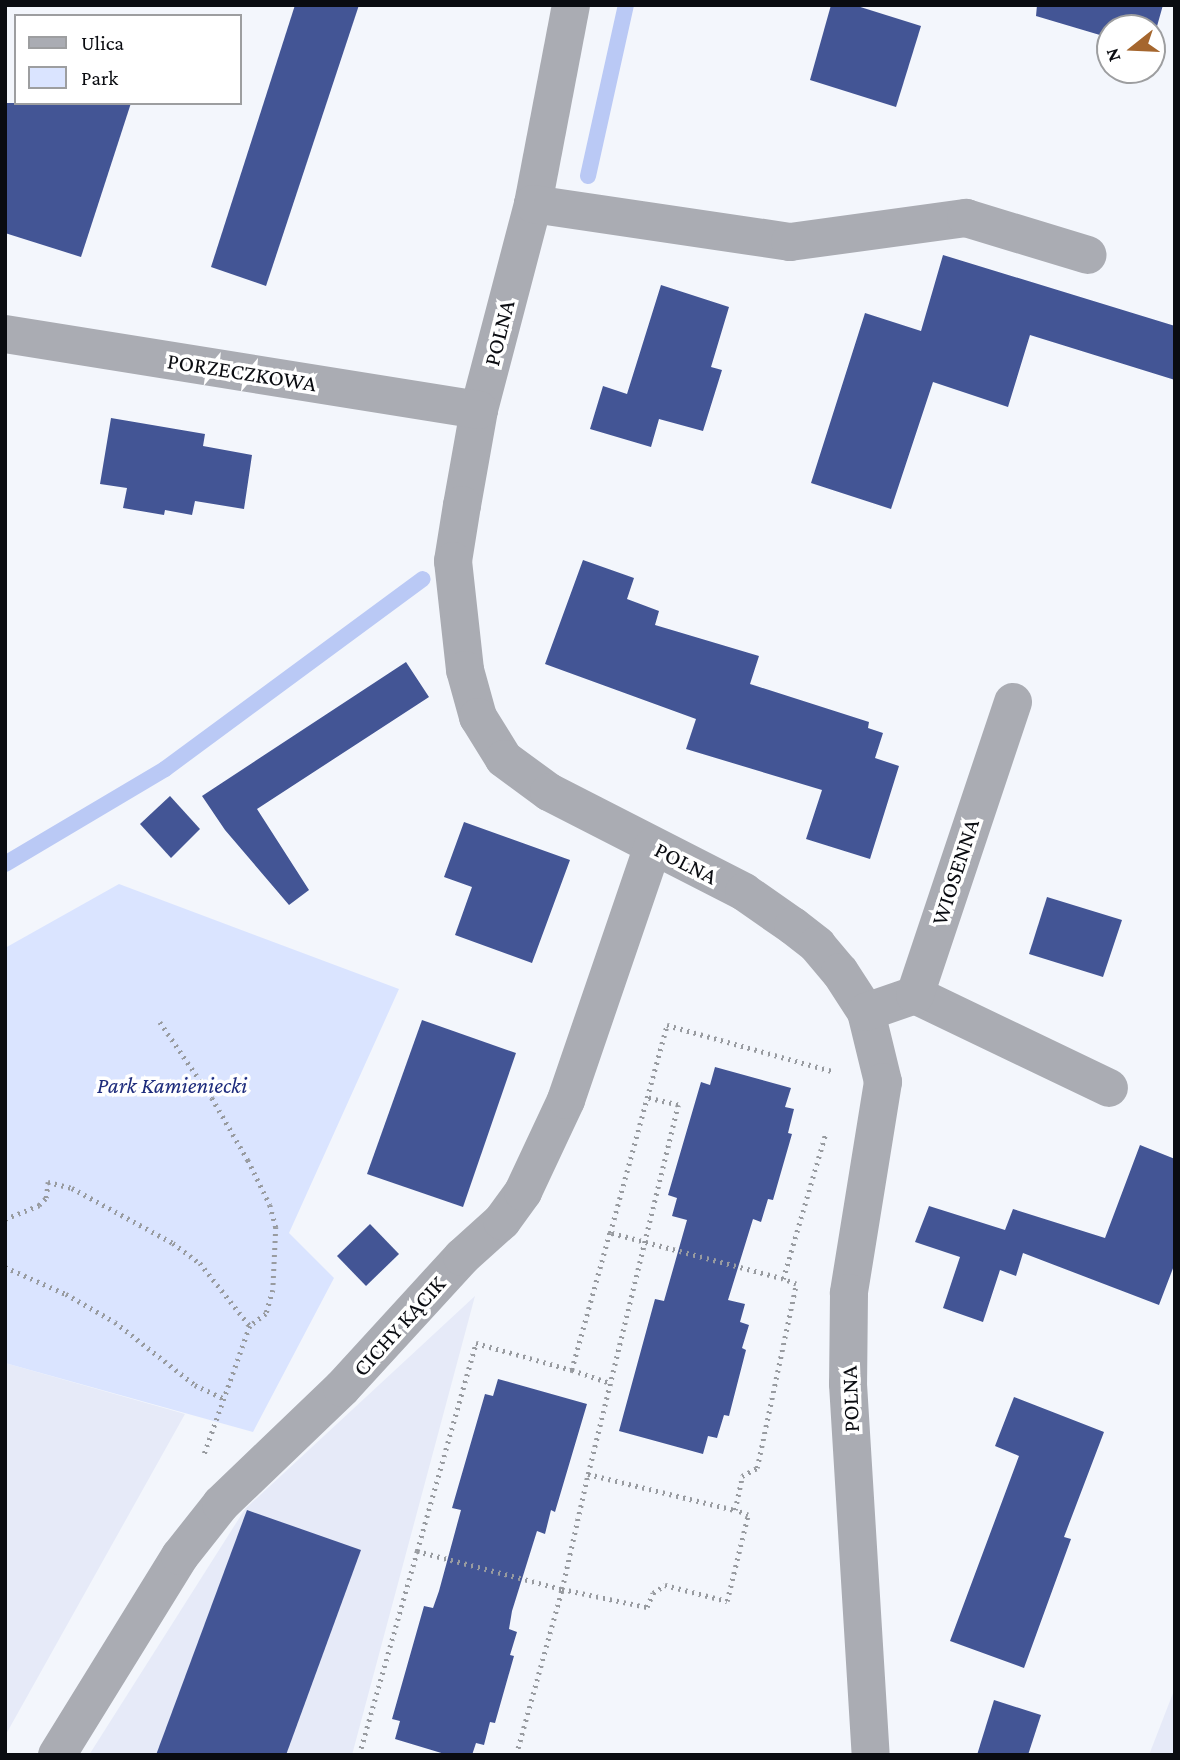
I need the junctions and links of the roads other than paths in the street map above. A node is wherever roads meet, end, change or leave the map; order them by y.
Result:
1 (571, 5) edge
2 (533, 204) junction
3 (1088, 255) dead end
4 (5, 334) edge
5 (479, 410) junction
6 (1013, 702) dead end
7 (653, 846) junction
8 (915, 995) junction
9 (866, 1012) junction
10 (1109, 1088) dead end
11 (57, 1755) edge
12 (871, 1755) edge

1 - 2 street, POLNA
2 - 3 street
2 - 5 street, POLNA
4 - 5 street, PORZECZKOWA
5 - 7 street, POLNA
6 - 8 street, WIOSENNA
7 - 9 street, POLNA
7 - 11 street, CICHY KĄCIK
8 - 9 street
8 - 10 street
9 - 12 street, POLNA

